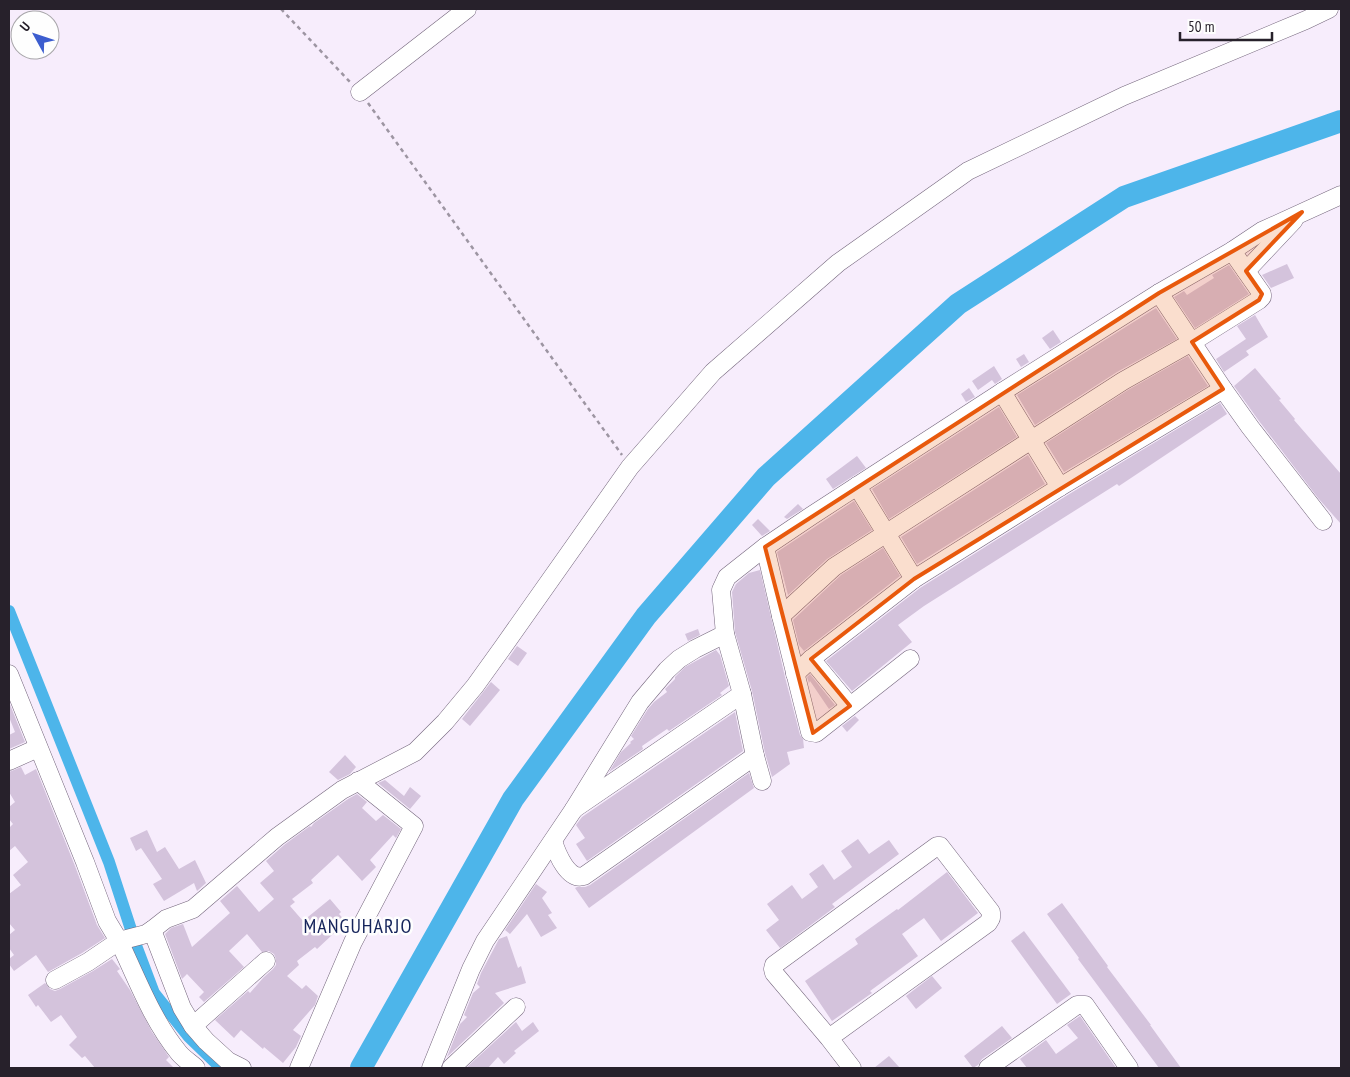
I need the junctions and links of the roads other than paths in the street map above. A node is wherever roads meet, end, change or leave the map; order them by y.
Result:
1 (467, 9) edge
2 (1329, 9) edge
3 (360, 92) road end
4 (1341, 195) edge
5 (1302, 212) junction
6 (1232, 251) junction
7 (1246, 271) junction
8 (1159, 293) junction
9 (1192, 342) junction
10 (1223, 389) junction
11 (1002, 392) junction
12 (1031, 440) junction
13 (857, 486) junction
14 (1060, 487) junction
15 (1323, 521) dead end
16 (886, 534) junction
17 (765, 548) junction
18 (914, 579) junction
19 (781, 616) junction
20 (725, 634) junction
21 (811, 659) junction
22 (910, 659) dead end
23 (9, 674) edge
24 (795, 674) junction
25 (742, 694) junction
26 (850, 706) junction
27 (38, 748) junction
28 (755, 756) junction
29 (9, 761) edge
30 (358, 781) junction
31 (762, 781) dead end
32 (574, 809) junction
33 (553, 841) junction
34 (149, 932) junction
35 (123, 940) junction
36 (266, 961) dead end
37 (55, 980) dead end
38 (516, 1007) dead end
39 (193, 1026) junction
40 (830, 1038) junction
41 (196, 1068) edge
42 (242, 1068) edge
43 (299, 1068) edge
44 (430, 1068) edge
45 (451, 1068) edge
46 (852, 1068) edge
47 (988, 1068) edge
48 (1129, 1068) edge

1 - 3 street
2 - 30 street
4 - 5 street
5 - 6 street
5 - 7 street
6 - 7 street
6 - 8 street
7 - 9 street
8 - 9 street
8 - 11 street
9 - 10 street
9 - 12 street
10 - 14 street
10 - 15 street
11 - 12 street
11 - 13 street
12 - 14 street
12 - 16 street
13 - 16 street
13 - 17 street
14 - 18 street
16 - 18 street
16 - 19 street
17 - 19 street
17 - 20 street
18 - 21 street
19 - 24 street
20 - 25 street
20 - 32 street
21 - 24 street
21 - 26 street
22 - 26 street
23 - 27 street
24 - 26 street
25 - 28 street
25 - 32 street
27 - 29 street
27 - 35 street
28 - 31 street
28 - 33 street
30 - 34 street
30 - 43 street
32 - 33 street
33 - 44 street
34 - 35 street
34 - 39 street
35 - 37 street
35 - 41 street
36 - 39 street
38 - 45 street
39 - 42 street
40 - 40 street
40 - 46 street
47 - 48 street

